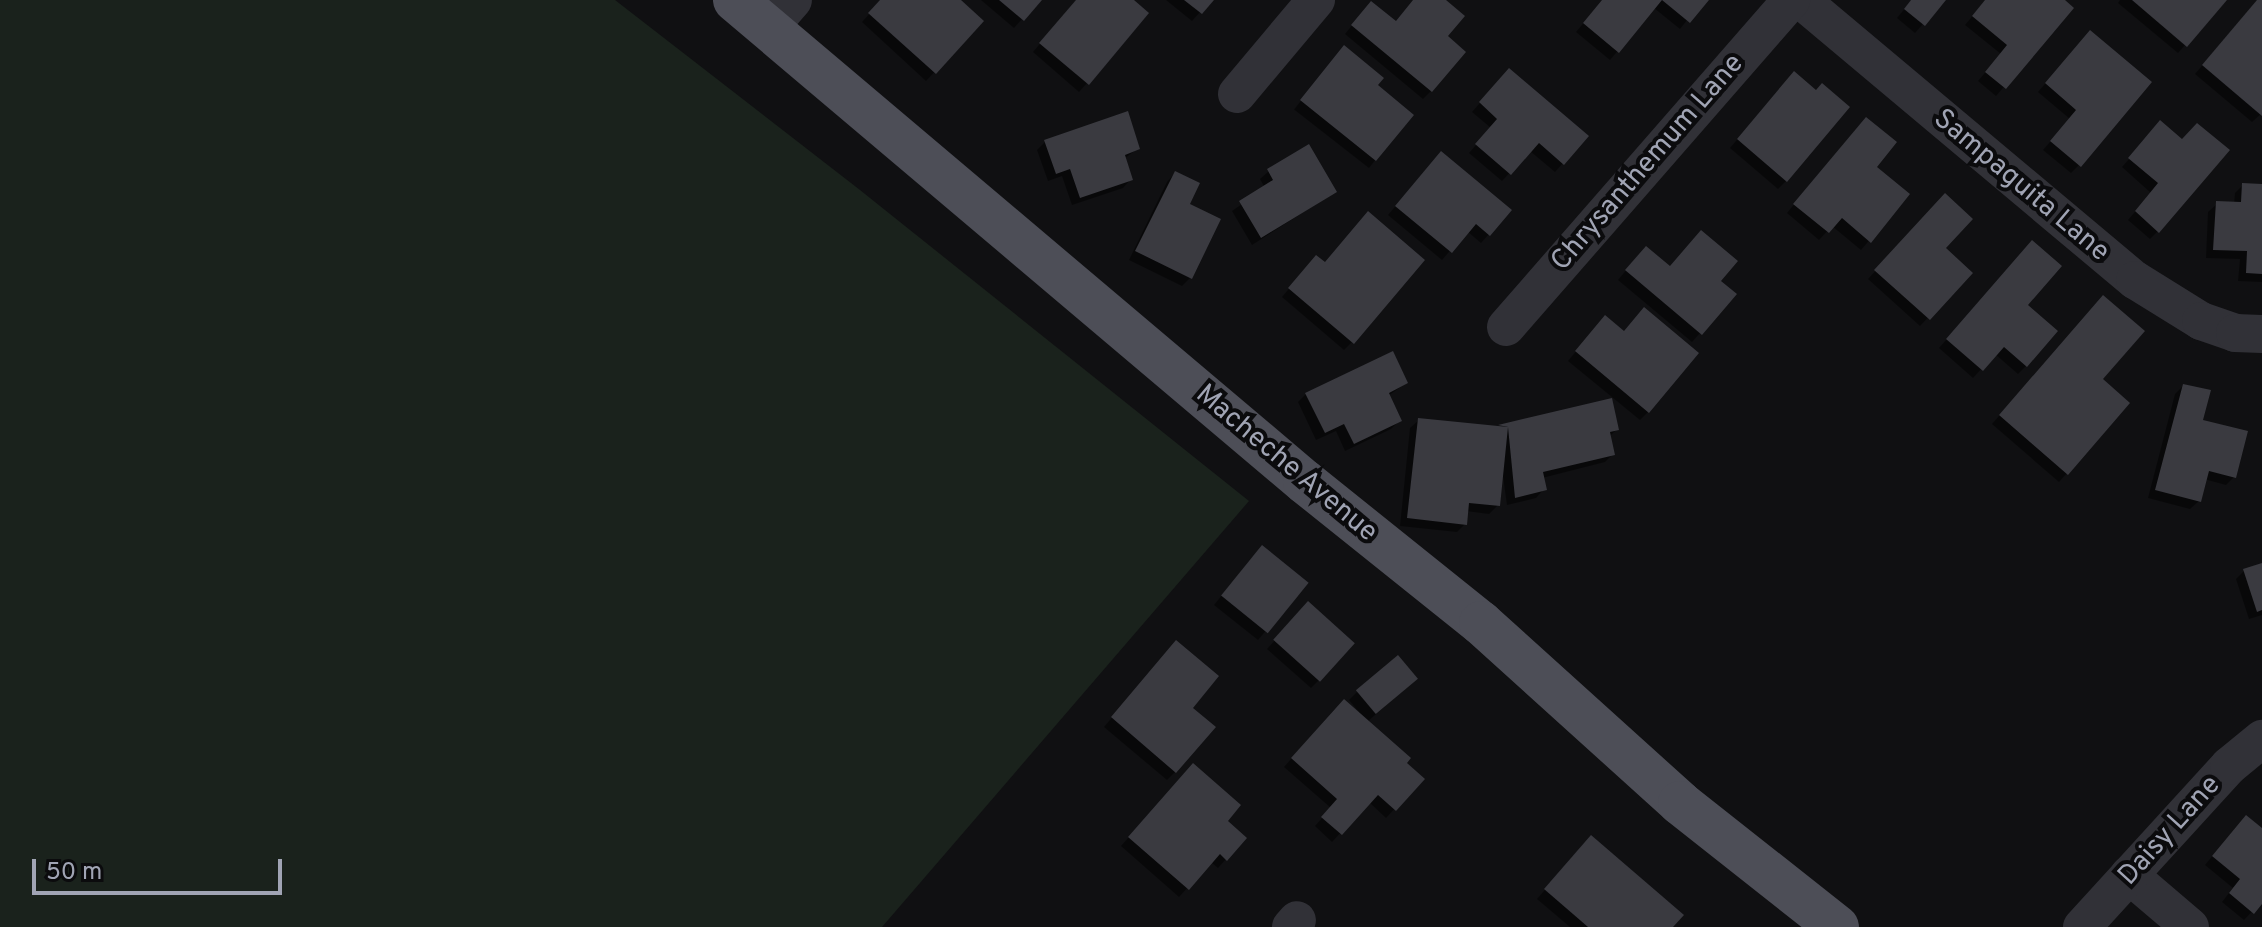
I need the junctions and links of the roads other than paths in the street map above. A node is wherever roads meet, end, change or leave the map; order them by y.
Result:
1 (735, 0) edge
2 (1316, 0) edge
3 (1791, 0) edge
4 (1801, 0) edge
5 (780, 14) edge
6 (1237, 94) dead end
7 (1506, 327) dead end
8 (2262, 334) edge
9 (2262, 739) edge
10 (2129, 875) junction
11 (1837, 927) edge
12 (2082, 927) edge
13 (2190, 927) edge

1 - 5 main road, Macheche Avenue
2 - 6 street
3 - 7 street, Chrysanthemum Lane
4 - 8 street, Sampaguita Lane
5 - 11 main road, Macheche Avenue
9 - 10 street, Daisy Lane
10 - 12 street, Daisy Lane
10 - 13 street

